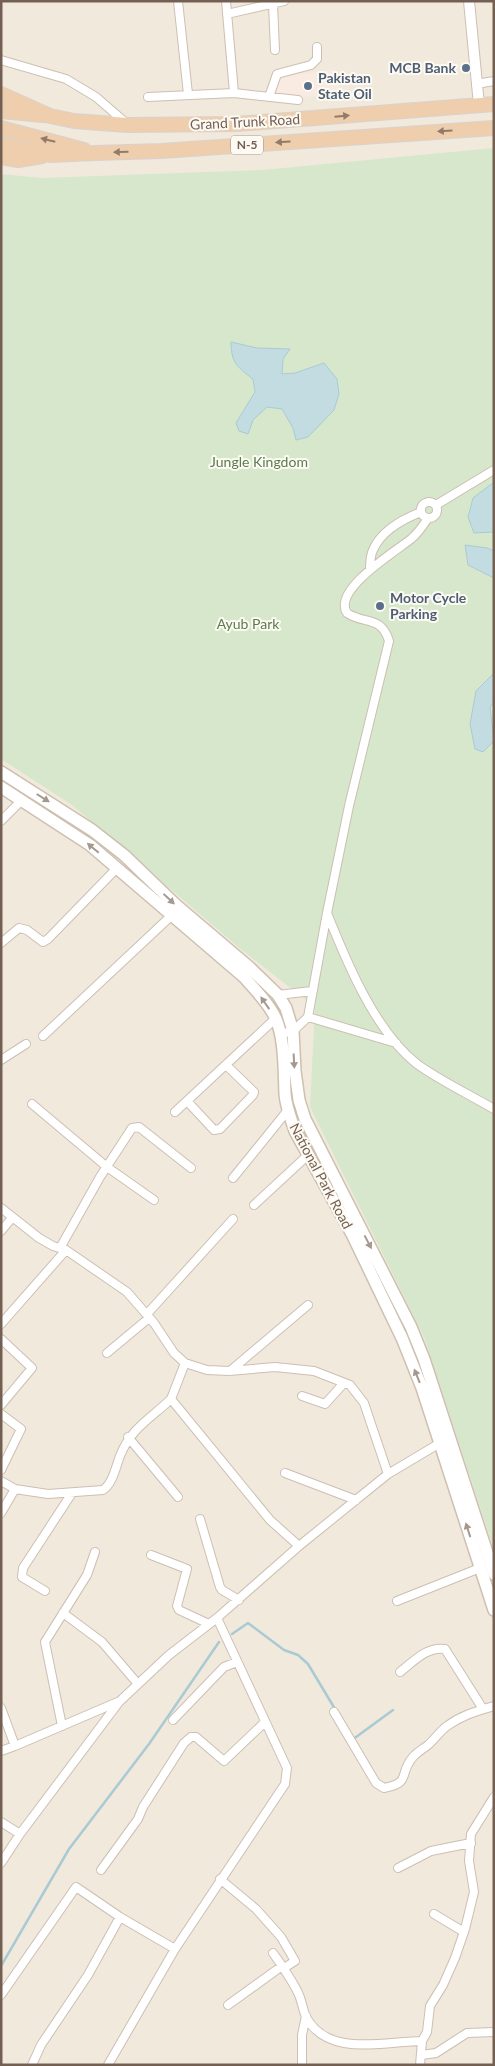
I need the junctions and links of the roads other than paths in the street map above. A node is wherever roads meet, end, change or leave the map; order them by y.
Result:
1 (178, 1) edge
2 (226, 1) edge
3 (284, 1) edge
4 (469, 1) edge
5 (273, 4) junction
6 (227, 14) junction
7 (317, 47) dead end
8 (275, 50) dead end
9 (1, 60) edge
10 (494, 81) edge
11 (476, 84) junction
12 (234, 93) junction
13 (1, 94) edge
14 (188, 94) junction
15 (148, 97) dead end
16 (269, 97) junction
17 (298, 100) dead end
18 (494, 104) edge
19 (478, 105) junction
20 (1, 111) edge
21 (50, 116) junction
22 (127, 125) junction
23 (1, 128) edge
24 (494, 128) edge
25 (1, 144) edge
26 (94, 153) junction
27 (50, 155) junction
28 (1, 156) edge
29 (494, 470) edge
30 (436, 505) junction
31 (421, 512) junction
32 (428, 518) junction
33 (370, 570) junction
34 (1, 772) edge
35 (1, 787) edge
36 (22, 800) junction
37 (1, 821) edge
38 (117, 868) junction
39 (327, 913) junction
40 (171, 916) junction
41 (334, 932) junction
42 (323, 935) junction
43 (1, 943) edge
44 (312, 991) junction
45 (278, 995) junction
46 (308, 1017) junction
47 (276, 1018) junction
48 (293, 1032) junction
49 (280, 1034) junction
50 (43, 1036) dead end
51 (396, 1043) junction
52 (26, 1044) dead end
53 (1, 1060) edge
54 (226, 1065) junction
55 (187, 1102) junction
56 (32, 1104) dead end
57 (494, 1109) edge
58 (288, 1110) junction
59 (176, 1112) dead end
60 (308, 1155) junction
61 (107, 1167) junction
62 (191, 1168) dead end
63 (233, 1178) dead end
64 (154, 1200) dead end
65 (254, 1205) dead end
66 (1, 1208) edge
67 (12, 1218) junction
68 (233, 1220) dead end
69 (1, 1232) edge
70 (63, 1249) junction
71 (308, 1306) dead end
72 (404, 1314) junction
73 (148, 1316) junction
74 (393, 1319) junction
75 (1, 1324) edge
76 (1, 1339) edge
77 (107, 1353) dead end
78 (185, 1362) junction
79 (230, 1371) junction
80 (344, 1383) junction
81 (302, 1396) dead end
82 (171, 1399) junction
83 (1, 1405) edge
84 (1, 1414) edge
85 (128, 1438) junction
86 (440, 1443) junction
87 (1, 1470) edge
88 (285, 1473) dead end
89 (388, 1474) junction
90 (1, 1481) edge
91 (15, 1489) junction
92 (72, 1493) junction
93 (178, 1496) dead end
94 (356, 1500) junction
95 (1, 1513) edge
96 (200, 1520) dead end
97 (299, 1546) junction
98 (479, 1547) junction
99 (95, 1552) dead end
100 (151, 1555) dead end
101 (480, 1568) junction
102 (494, 1574) edge
103 (45, 1591) dead end
104 (239, 1600) junction
105 (397, 1601) dead end
106 (494, 1610) edge
107 (63, 1613) junction
108 (217, 1618) junction
109 (209, 1624) junction
110 (237, 1662) junction
111 (400, 1672) dead end
112 (138, 1684) junction
113 (120, 1701) junction
114 (494, 1706) edge
115 (1, 1708) edge
116 (483, 1709) junction
117 (334, 1712) dead end
118 (173, 1720) dead end
119 (266, 1722) junction
120 (62, 1726) junction
121 (15, 1746) junction
122 (1, 1751) edge
123 (494, 1796) edge
124 (1, 1822) edge
125 (20, 1834) junction
126 (470, 1843) junction
127 (1, 1863) edge
128 (398, 1868) dead end
129 (101, 1870) dead end
130 (220, 1879) junction
131 (434, 1914) dead end
132 (120, 1917) junction
133 (464, 1932) junction
134 (175, 1949) junction
135 (273, 1953) dead end
136 (283, 1967) junction
137 (1, 1995) edge
138 (228, 2004) dead end
139 (306, 2016) junction
140 (494, 2032) edge
141 (422, 2040) junction
142 (421, 2055) junction
143 (32, 2065) edge
144 (108, 2065) edge
145 (302, 2065) edge
146 (420, 2065) edge

1 - 14 street
2 - 6 street
3 - 5 street
4 - 11 street
5 - 6 street
5 - 8 street
6 - 12 street
7 - 16 street
9 - 22 street
10 - 11 street
11 - 19 street
12 - 14 street
12 - 16 street
13 - 21 highway, Grand Trunk Road / N-5
14 - 15 street
16 - 17 street
18 - 19 highway, Grand Trunk Road / N-5
22 -> 19 highway, Grand Trunk Road / N-5
20 - 21 highway
21 - 22 highway, Grand Trunk Road / N-5
26 -> 23 highway
24 -> 26 highway, Grand Trunk Road / N-5
25 - 27 highway, Grand Trunk Road / N-5
26 - 27 highway, Grand Trunk Road / N-5
27 - 28 highway
29 - 30 street
30 - 31 street
30 - 32 street
31 - 32 street
31 - 33 street
32 - 33 street
33 - 39 street
34 -> 45 main road, National Park Road
35 - 36 main road, National Park Road
36 - 37 street
38 -> 36 main road, National Park Road
38 - 40 main road, National Park Road
38 - 43 street
39 - 41 street
39 - 42 street
47 -> 40 main road, National Park Road
40 - 50 street
41 - 42 street
41 - 51 street
42 - 44 street
44 - 45 street
44 - 46 street
45 - 48 main road, National Park Road
46 - 48 street
46 - 51 street
47 - 49 main road, National Park Road
47 - 54 street
48 - 49 street
48 -> 72 main road, National Park Road
49 - 58 main road, National Park Road
51 - 57 street
52 - 53 street
54 - 55 street
54 - 55 street
55 - 59 street
56 - 61 street
58 - 60 main road, National Park Road
58 - 63 street
60 - 65 street
60 - 74 main road, National Park Road
61 - 62 street
61 - 64 street
61 - 70 street
66 - 67 street
67 - 69 street
67 - 70 street
68 - 73 street
70 - 73 street
70 - 75 street
71 - 79 street
72 - 74 main road
72 - 98 main road, National Park Road
73 - 77 street
73 - 78 street
86 -> 74 main road, National Park Road
76 - 83 street
78 - 79 street
78 - 82 street
79 - 80 street
80 - 81 street
80 - 89 street
82 - 85 street
82 - 97 street
84 - 87 street
85 - 92 street
85 - 93 street
86 - 89 street
98 -> 86 main road, National Park Road
88 - 94 street
89 - 94 street
90 - 91 street
91 - 92 street
91 - 95 street
92 - 103 street
94 - 97 street
96 - 104 street
97 - 104 street
98 - 101 main road, National Park Road
98 - 102 main road, National Park Road
99 - 107 street
100 - 109 street
101 - 105 street
101 - 106 main road, National Park Road
104 - 108 street
107 - 112 street
107 - 120 street
108 - 109 street
108 - 110 street
109 - 112 street
110 - 118 street
110 - 119 street
111 - 116 street
112 - 113 street
113 - 120 street
113 - 125 street
114 - 116 street
115 - 121 street
116 - 117 street
119 - 129 street
119 - 130 street
120 - 121 street
121 - 122 street
123 - 126 street
124 - 125 street
125 - 127 street
126 - 128 street
126 - 133 street
130 - 134 street
130 - 136 street
131 - 133 street
132 - 134 street
132 - 137 street
132 - 143 street
133 - 141 street
134 - 144 street
135 - 136 street
136 - 138 street
136 - 139 street
139 - 141 street
139 - 145 street
140 - 142 street
141 - 142 street
142 - 146 street

